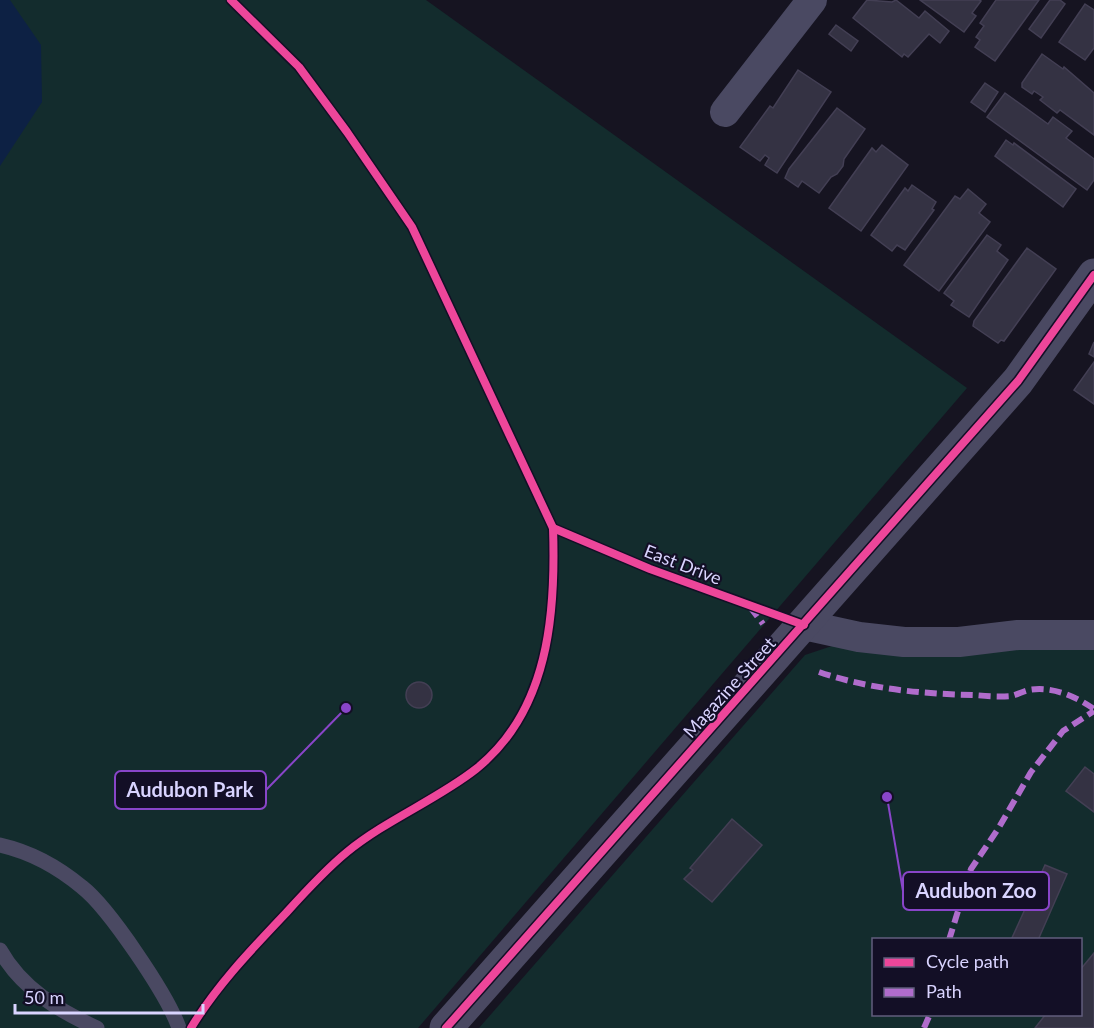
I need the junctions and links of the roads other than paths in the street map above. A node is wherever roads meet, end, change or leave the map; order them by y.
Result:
1 (812, 0) edge
2 (725, 112) dead end
3 (1094, 275) edge
4 (804, 625) junction
5 (1094, 634) edge
6 (0, 845) edge
7 (0, 950) edge
8 (97, 1028) edge
9 (179, 1028) edge
10 (446, 1028) edge

1 - 2 street
3 - 4 street, Magazine Street
4 - 5 street
4 - 10 street, Magazine Street
6 - 9 lane
7 - 8 lane

